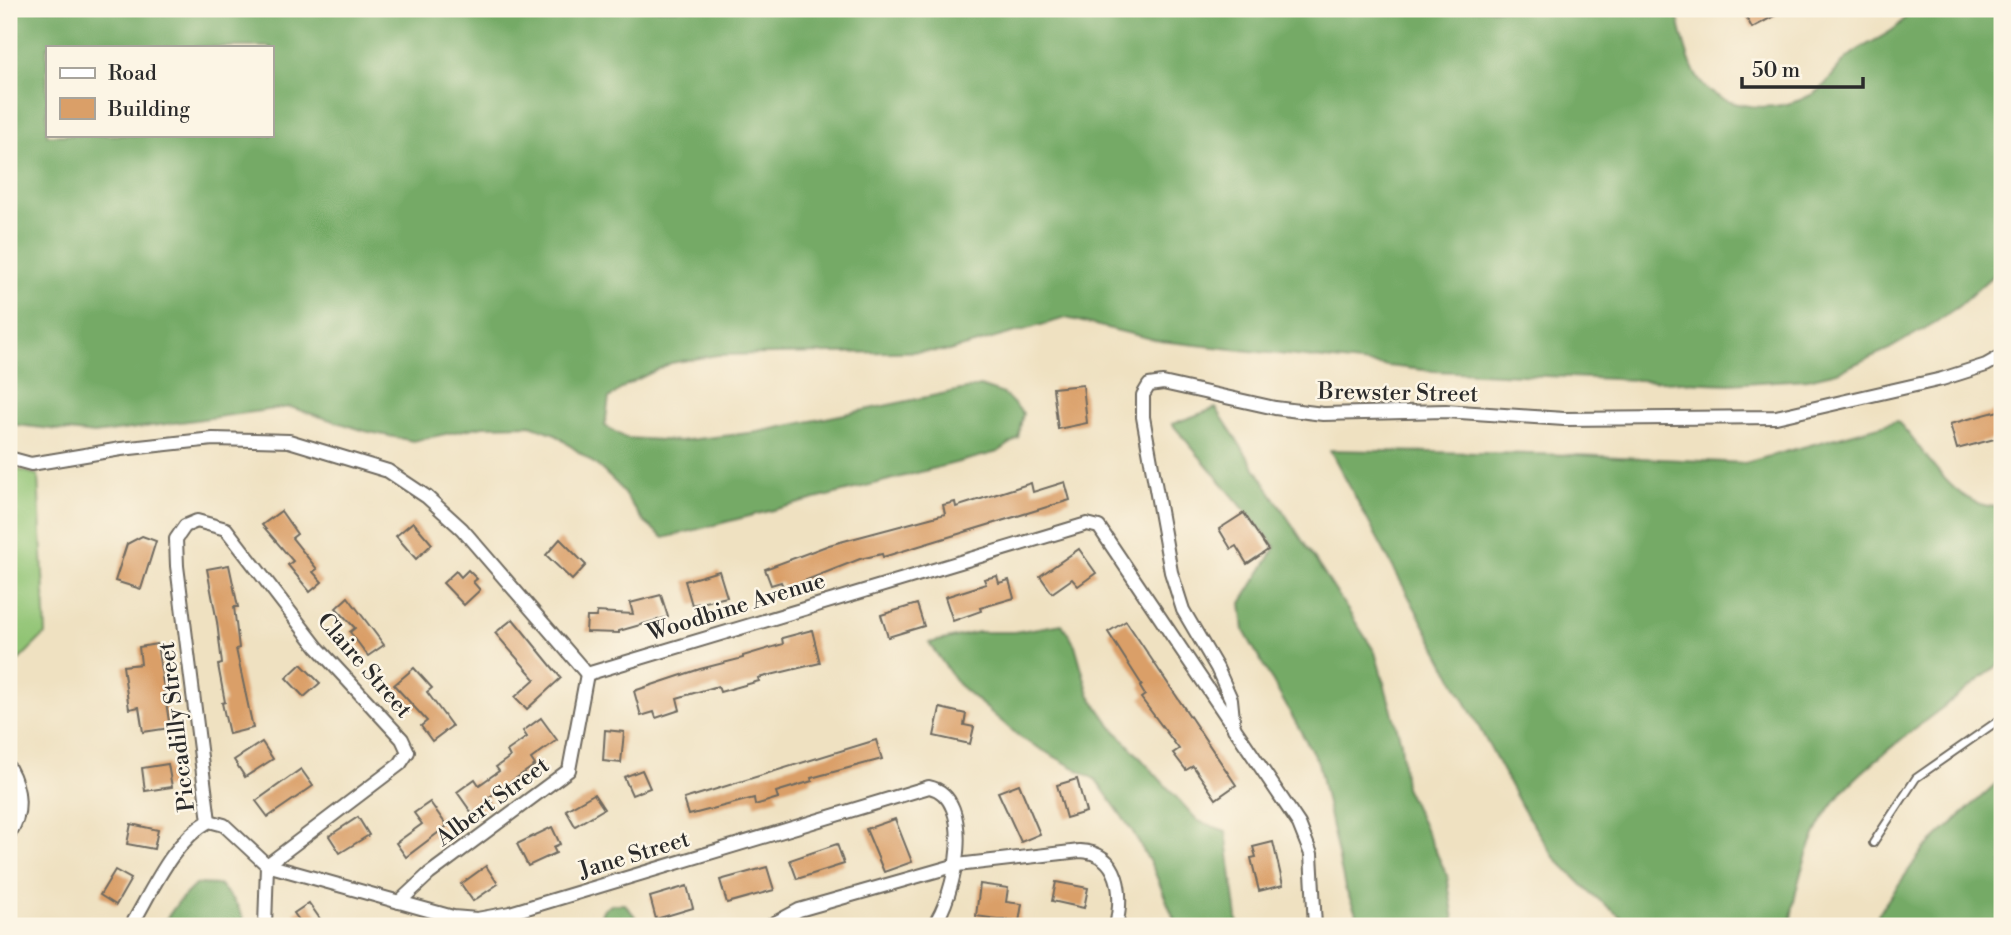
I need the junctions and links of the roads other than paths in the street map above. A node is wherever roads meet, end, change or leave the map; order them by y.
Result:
1 (2002, 356) edge
2 (9, 458) edge
3 (176, 539) joint
4 (587, 674) junction
5 (2002, 719) edge
6 (1234, 729) junction
7 (9, 768) edge
8 (209, 821) junction
9 (9, 834) edge
10 (1873, 843) dead end
11 (267, 865) junction
12 (957, 865) junction
13 (399, 902) junction
14 (131, 926) edge
15 (265, 926) edge
16 (769, 926) edge
17 (933, 926) edge
18 (1116, 926) edge
19 (1315, 926) edge

1 - 6 street, Brewster Street
2 - 4 street
3 - 8 street, Piccadilly Street
3 - 11 street, Claire Street
4 - 6 street, Woodbine Avenue
4 - 13 street, Albert Street
5 - 10 lane
6 - 19 street, Woodbine Avenue
7 - 9 street
8 - 11 street, Jane Street
8 - 14 street, Piccadilly Street
11 - 13 street, Jane Street
11 - 15 street
12 - 13 street, Jane Street
12 - 16 street
12 - 17 street, Jane Street
12 - 18 street

